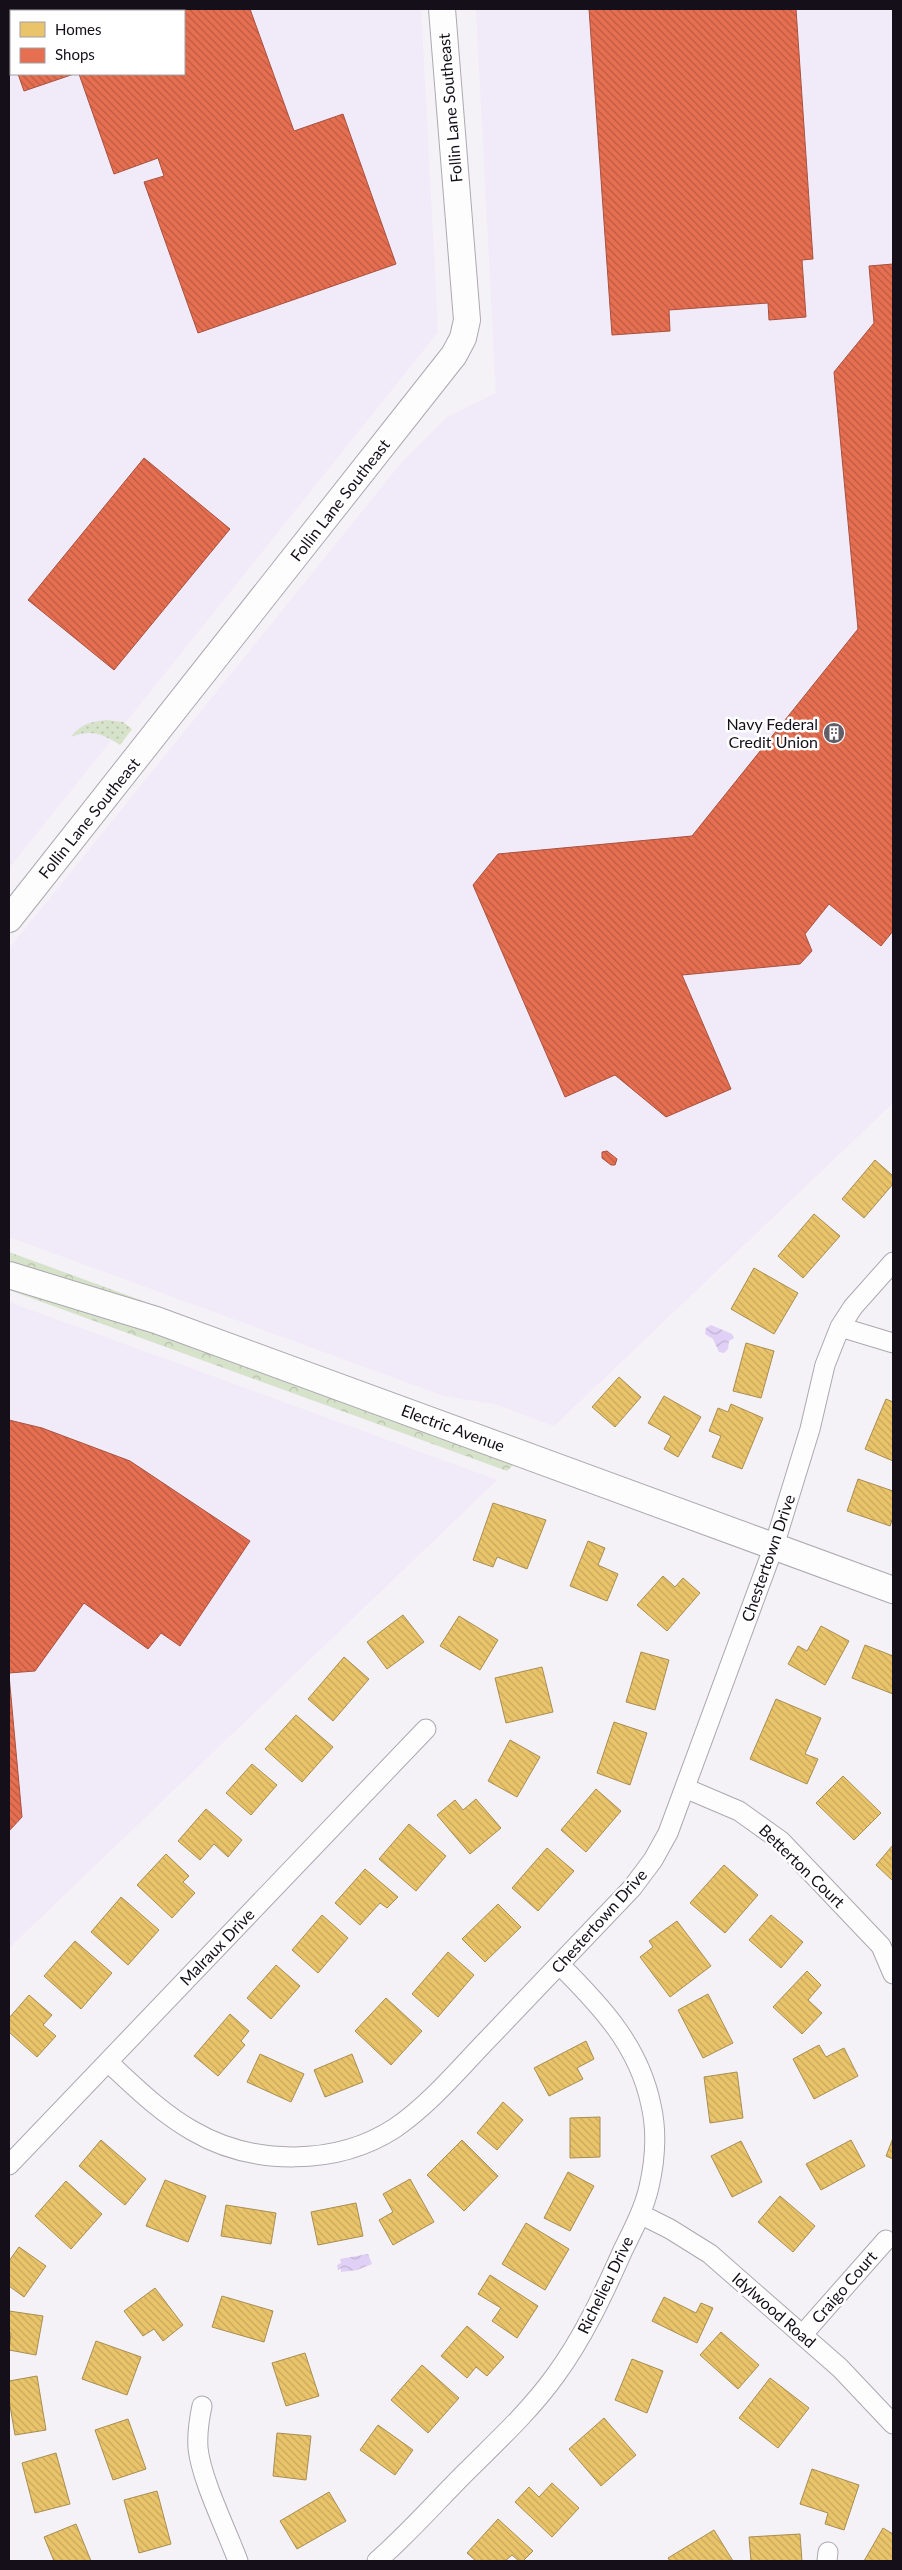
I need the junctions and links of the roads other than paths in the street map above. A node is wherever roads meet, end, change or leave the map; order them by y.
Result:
1 (442, 9) edge
2 (9, 919) edge
3 (893, 1262) edge
4 (9, 1275) edge
5 (840, 1327) junction
6 (893, 1343) edge
7 (774, 1546) junction
8 (893, 1590) edge
9 (426, 1728) dead end
10 (685, 1788) junction
11 (560, 1965) junction
12 (893, 1974) edge
13 (108, 2062) junction
14 (9, 2165) edge
15 (640, 2214) junction
16 (886, 2240) dead end
17 (803, 2334) junction
18 (202, 2406) dead end
19 (893, 2424) edge
20 (238, 2561) edge
21 (377, 2561) edge

1 - 2 street, Follin Lane Southeast
3 - 5 street, Chestertown Drive
4 - 7 street, Electric Avenue
5 - 6 street
5 - 7 street, Chestertown Drive
7 - 8 street, Electric Avenue
7 - 10 street, Chestertown Drive
9 - 13 street, Malraux Drive
10 - 11 street, Chestertown Drive
10 - 12 street, Betterton Court
11 - 13 street, Chestertown Drive
11 - 15 street, Richelieu Drive
13 - 14 street, Malraux Drive
15 - 17 street, Idylwood Road
15 - 21 street, Richelieu Drive
16 - 17 street, Craigo Court
17 - 19 street, Idylwood Road
18 - 20 street

